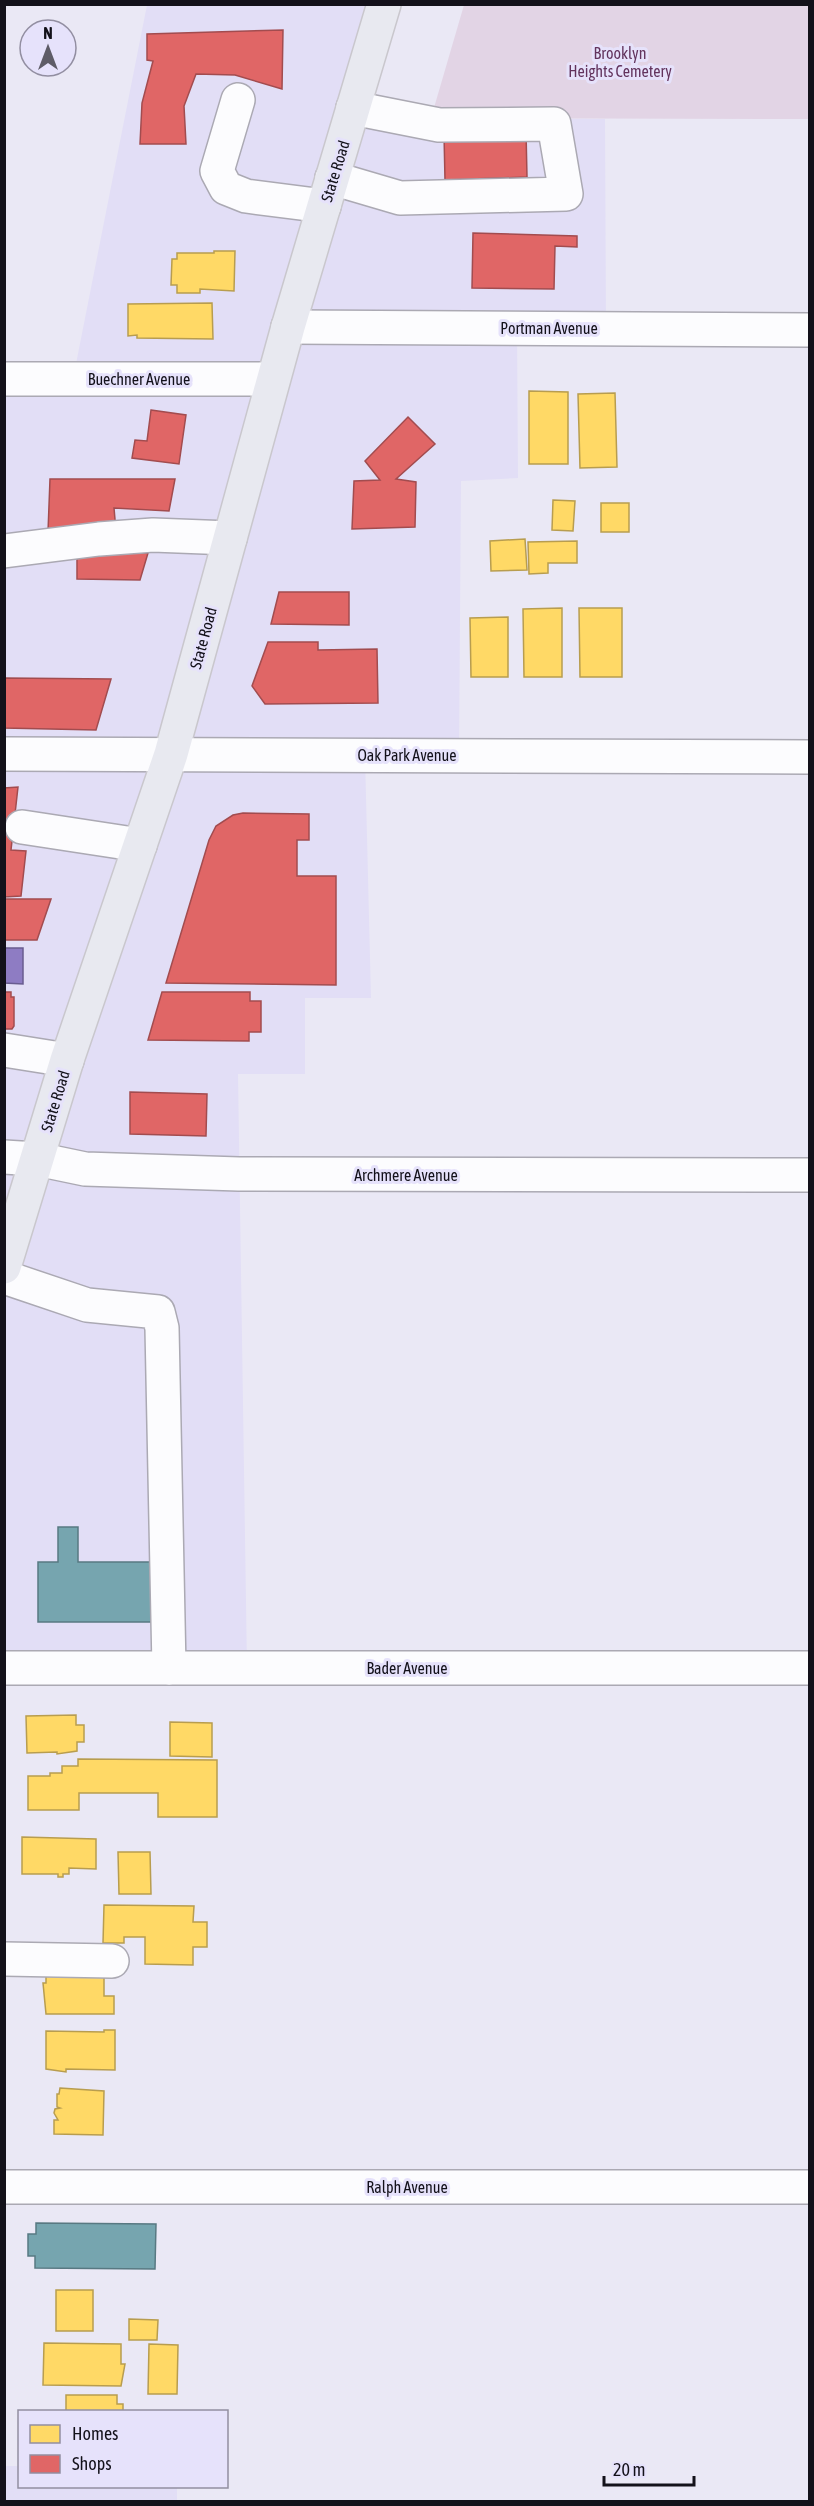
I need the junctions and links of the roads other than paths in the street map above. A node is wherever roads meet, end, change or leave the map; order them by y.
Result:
1 (384, 4) edge
2 (237, 100) dead end
3 (353, 108) junction
4 (328, 192) junction
5 (288, 327) junction
6 (810, 330) edge
7 (4, 379) edge
8 (273, 379) junction
9 (230, 538) junction
10 (4, 551) edge
11 (4, 754) edge
12 (171, 754) junction
13 (810, 757) edge
14 (22, 827) dead end
15 (141, 845) junction
16 (4, 1050) edge
17 (68, 1060) junction
18 (4, 1157) edge
19 (37, 1159) junction
20 (810, 1175) edge
21 (4, 1267) edge
22 (4, 1277) edge
23 (4, 1668) edge
24 (169, 1668) junction
25 (810, 1668) edge
26 (4, 1959) edge
27 (112, 1960) dead end
28 (4, 2187) edge
29 (810, 2187) edge

1 - 3 main road, State Road
2 - 4 street
3 - 4 main road, State Road
3 - 4 street
4 - 5 main road, State Road
5 - 6 street, Portman Avenue
5 - 8 main road, State Road
7 - 8 street, Buechner Avenue
8 - 9 main road, State Road
9 - 10 street
9 - 12 main road, State Road
11 - 12 street, Oak Park Avenue
12 - 13 street, Oak Park Avenue
12 - 15 main road, State Road
14 - 15 street
15 - 17 main road, State Road
16 - 17 street
17 - 19 main road, State Road
18 - 19 street, Archmere Avenue
19 - 20 street, Archmere Avenue
19 - 21 main road, State Road
22 - 24 street
23 - 24 street, Bader Avenue
24 - 25 street, Bader Avenue
26 - 27 street
28 - 29 street, Ralph Avenue

